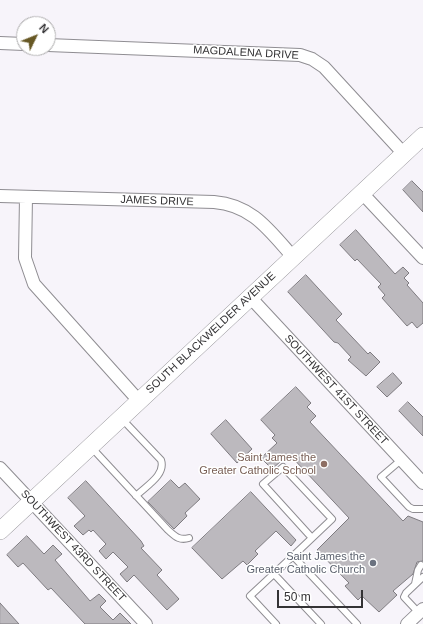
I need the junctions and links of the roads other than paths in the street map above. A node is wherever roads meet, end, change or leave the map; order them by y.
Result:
1 (0, 43) edge
2 (16, 44) edge
3 (56, 45) edge
4 (423, 136) edge
5 (404, 154) junction
6 (362, 192) junction
7 (0, 196) edge
8 (26, 197) junction
9 (293, 256) junction
10 (423, 258) edge
11 (250, 297) junction
12 (139, 401) junction
13 (120, 418) junction
14 (90, 446) junction
15 (401, 460) junction
16 (0, 468) edge
17 (423, 483) edge
18 (136, 496) junction
19 (31, 501) junction
20 (423, 509) edge
21 (0, 531) edge
22 (189, 538) dead end
23 (312, 538) junction
24 (293, 556) junction
25 (421, 565) dead end
26 (274, 574) junction
27 (423, 577) edge
28 (415, 584) junction
29 (421, 611) edge
30 (273, 623) edge
31 (146, 624) edge
32 (321, 624) edge
33 (357, 624) edge
34 (407, 624) edge

1 - 2 street
3 - 5 street, MAGDALENA DRIVE
4 - 5 street, SOUTH BLACKWELDER AVENUE
5 - 6 street, SOUTH BLACKWELDER AVENUE
6 - 9 street, SOUTH BLACKWELDER AVENUE
6 - 10 street
7 - 8 street, JAMES DRIVE
8 - 9 street, JAMES DRIVE
8 - 12 street
9 - 11 street, SOUTH BLACKWELDER AVENUE
11 - 12 street, SOUTH BLACKWELDER AVENUE
11 - 15 street, SOUTHWEST 41ST STREET
12 - 13 street, SOUTH BLACKWELDER AVENUE
13 - 14 street, SOUTH BLACKWELDER AVENUE
13 - 18 lane
14 - 18 lane
14 - 19 street, SOUTH BLACKWELDER AVENUE
15 - 17 street, SOUTHWEST 41ST STREET
15 - 20 lane
16 - 19 street, SOUTHWEST 43RD STREET
18 - 22 lane
19 - 21 street, SOUTH BLACKWELDER AVENUE
19 - 31 street, SOUTHWEST 43RD STREET
23 - 23 lane
23 - 24 lane
24 - 26 lane
24 - 33 lane
25 - 28 lane
26 - 30 lane
26 - 32 lane
27 - 28 lane
28 - 29 lane
29 - 34 street

